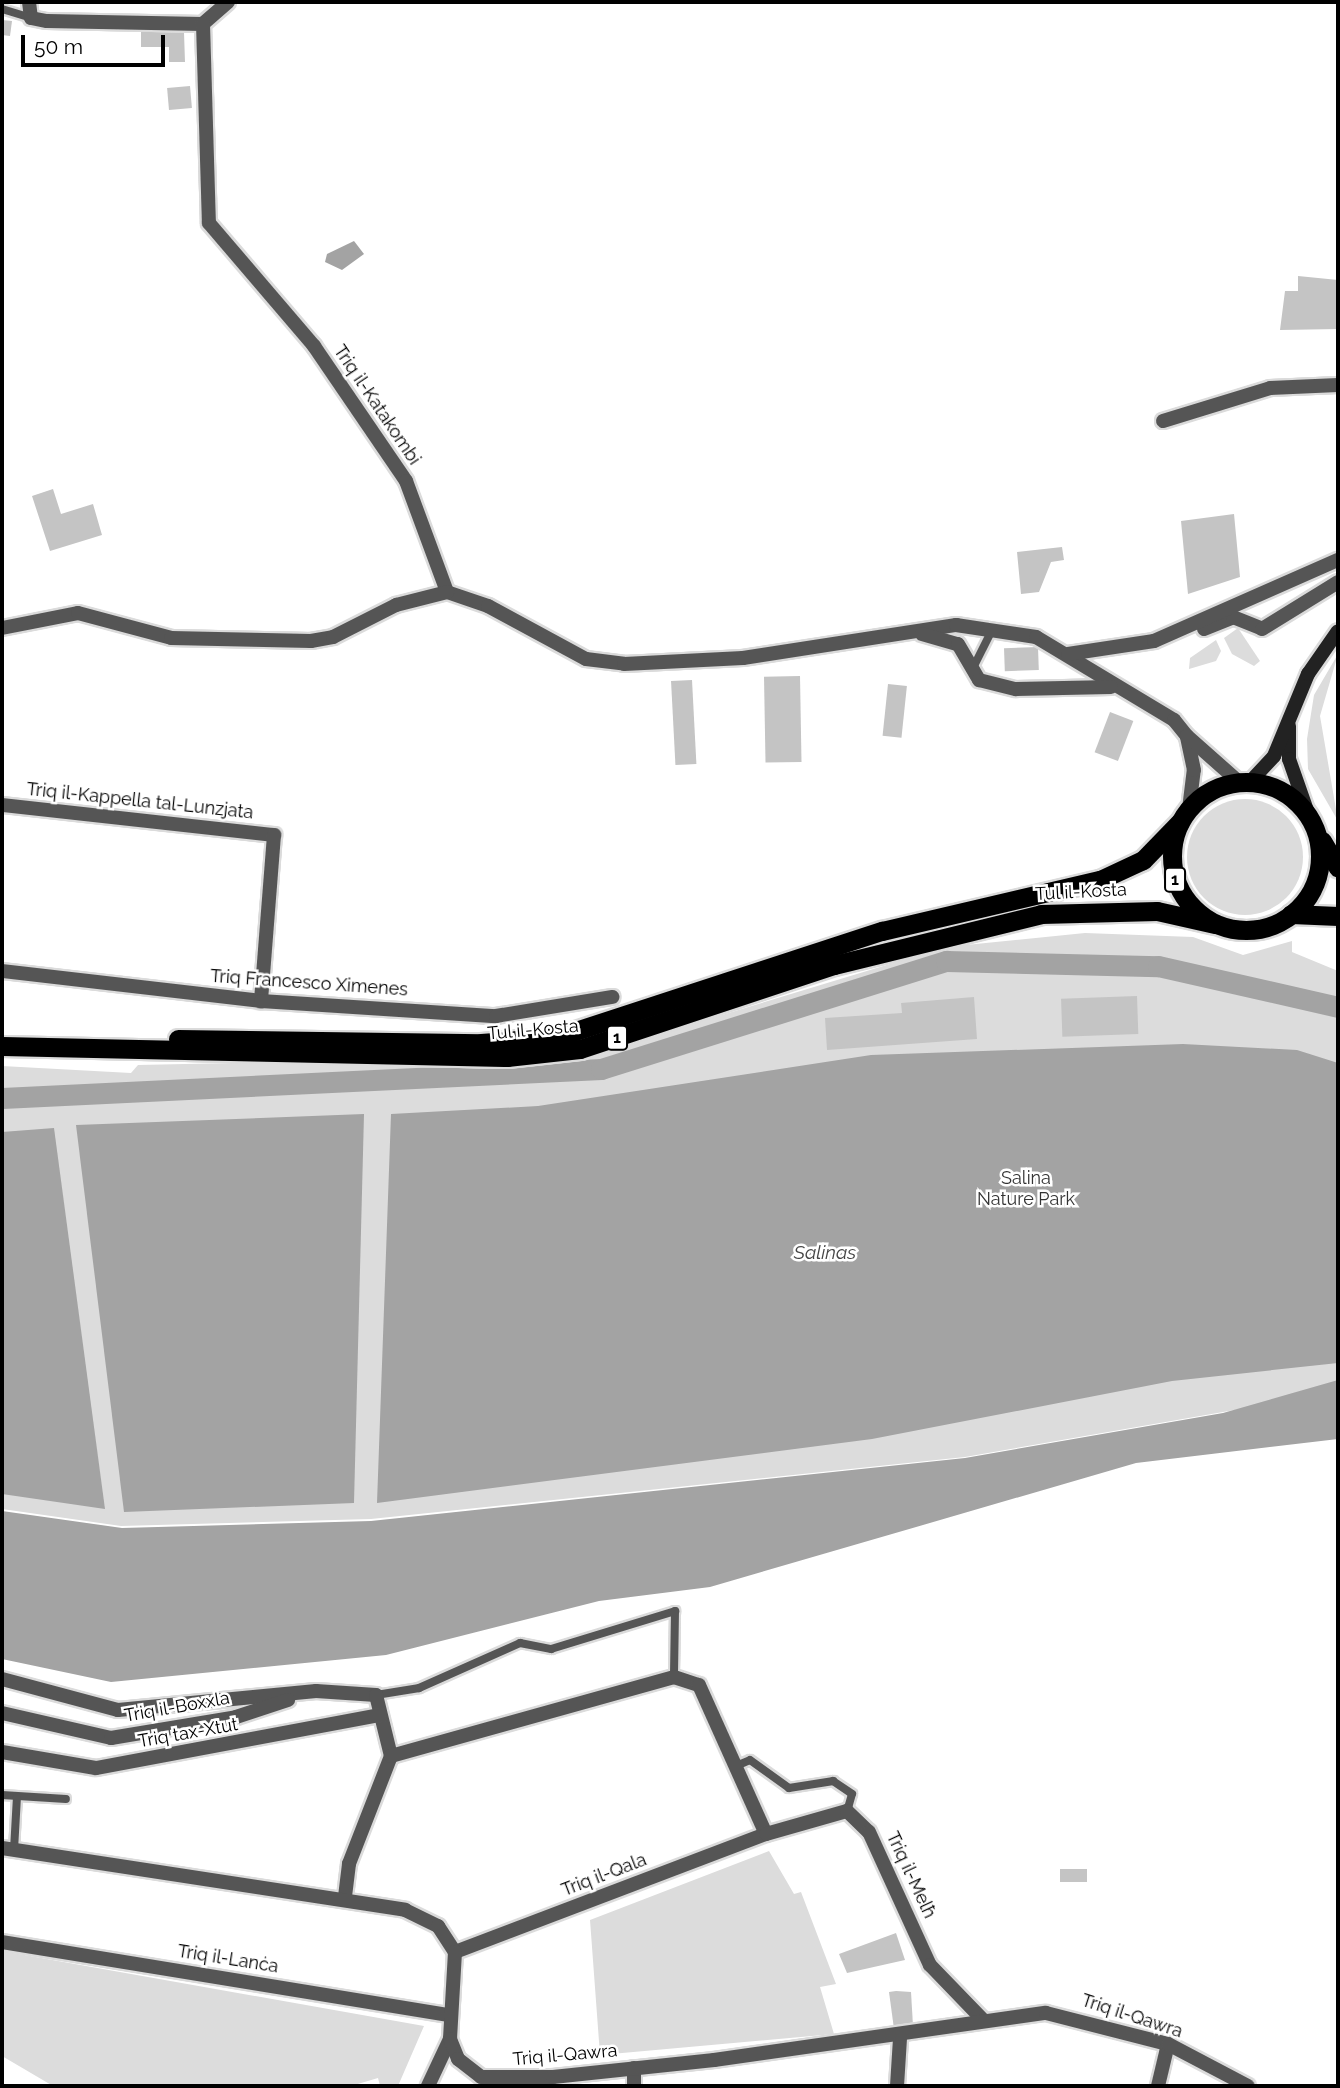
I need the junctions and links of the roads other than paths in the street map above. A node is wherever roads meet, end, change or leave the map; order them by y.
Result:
1 (29, 2) edge
2 (228, 2) edge
3 (2, 9) edge
4 (31, 18) junction
5 (203, 24) junction
6 (1338, 385) edge
7 (1163, 421) dead end
8 (1338, 560) edge
9 (1338, 583) edge
10 (447, 593) junction
11 (2, 628) edge
12 (1338, 631) edge
13 (991, 632) junction
14 (919, 633) junction
15 (1068, 654) junction
16 (973, 668) junction
17 (1086, 668) junction
18 (1111, 687) junction
19 (1288, 718) junction
20 (1187, 736) junction
21 (1244, 782) junction
22 (2, 805) edge
23 (1185, 815) junction
24 (1313, 823) junction
25 (1338, 868) edge
26 (1287, 914) junction
27 (1338, 916) edge
28 (1214, 924) junction
29 (2, 971) edge
30 (612, 997) dead end
31 (261, 1001) junction
32 (2, 1037) edge
33 (2, 1046) edge
34 (674, 1677) junction
35 (2, 1678) edge
36 (316, 1691) junction
37 (376, 1695) junction
38 (2, 1713) edge
39 (380, 1715) junction
40 (2, 1752) edge
41 (391, 1756) junction
42 (736, 1766) junction
43 (2, 1795) edge
44 (17, 1797) junction
45 (66, 1799) dead end
46 (848, 1811) junction
47 (766, 1834) junction
48 (8, 1849) edge
49 (345, 1897) junction
50 (2, 1942) edge
51 (455, 1952) junction
52 (448, 2015) junction
53 (984, 2021) junction
54 (900, 2038) junction
55 (450, 2039) junction
56 (1168, 2044) junction
57 (634, 2068) junction
58 (492, 2083) edge
59 (429, 2086) edge
60 (635, 2086) edge
61 (897, 2086) edge
62 (1158, 2086) edge
63 (1248, 2086) edge

1 - 4 street
2 - 5 street
3 - 4 lane
4 - 5 street
5 - 10 street, Triq il-Katakombi
6 - 7 street
8 - 15 street
9 - 17 street
10 - 11 street
10 - 14 street
12 - 19 main road
13 - 14 street
13 - 15 street
13 - 16 lane
14 - 16 street
15 - 17 street
16 - 18 street
17 - 18 street
18 - 20 street
19 - 21 main road
19 - 24 main road
20 - 21 street
20 - 23 street
21 - 23 highway, 1
21 - 24 highway
22 - 31 street, Triq il-Kappella tal-Lunzjata
23 - 28 highway, 1
23 - 32 highway, Tul il-Kosta / 1
24 - 25 highway
24 - 26 highway, 1
26 - 27 highway, 1
26 - 28 highway, 1
28 - 33 highway, Tul il-Kosta / 1
29 - 31 street, Triq Francesco Ximenes
30 - 31 street, Triq Francesco Ximenes
34 - 37 lane
34 - 41 street
34 - 42 street
35 - 36 street, Triq il-Boxxla
36 - 37 street, Triq il-Boxxla
36 - 38 street, Triq il-Boxxla
37 - 39 street
39 - 40 street, Triq tax-Xtut
39 - 41 street
41 - 49 street
42 - 46 lane
42 - 47 street
43 - 44 lane
44 - 45 lane
44 - 48 lane
46 - 47 street
46 - 53 street, Triq il-Melħ
47 - 51 street, Triq il-Qala
48 - 49 street
49 - 51 street
50 - 52 street, Triq il-Lanċa
51 - 52 street, Triq il-Qawra
52 - 55 street, Triq il-Qawra
53 - 54 street, Triq il-Qawra
53 - 56 street, Triq il-Qawra
54 - 57 street, Triq il-Qawra
54 - 61 street
55 - 58 street, Triq il-Qawra
55 - 59 street
56 - 62 street
56 - 63 street, Triq il-Qawra
57 - 58 street, Triq il-Qawra
57 - 60 street

